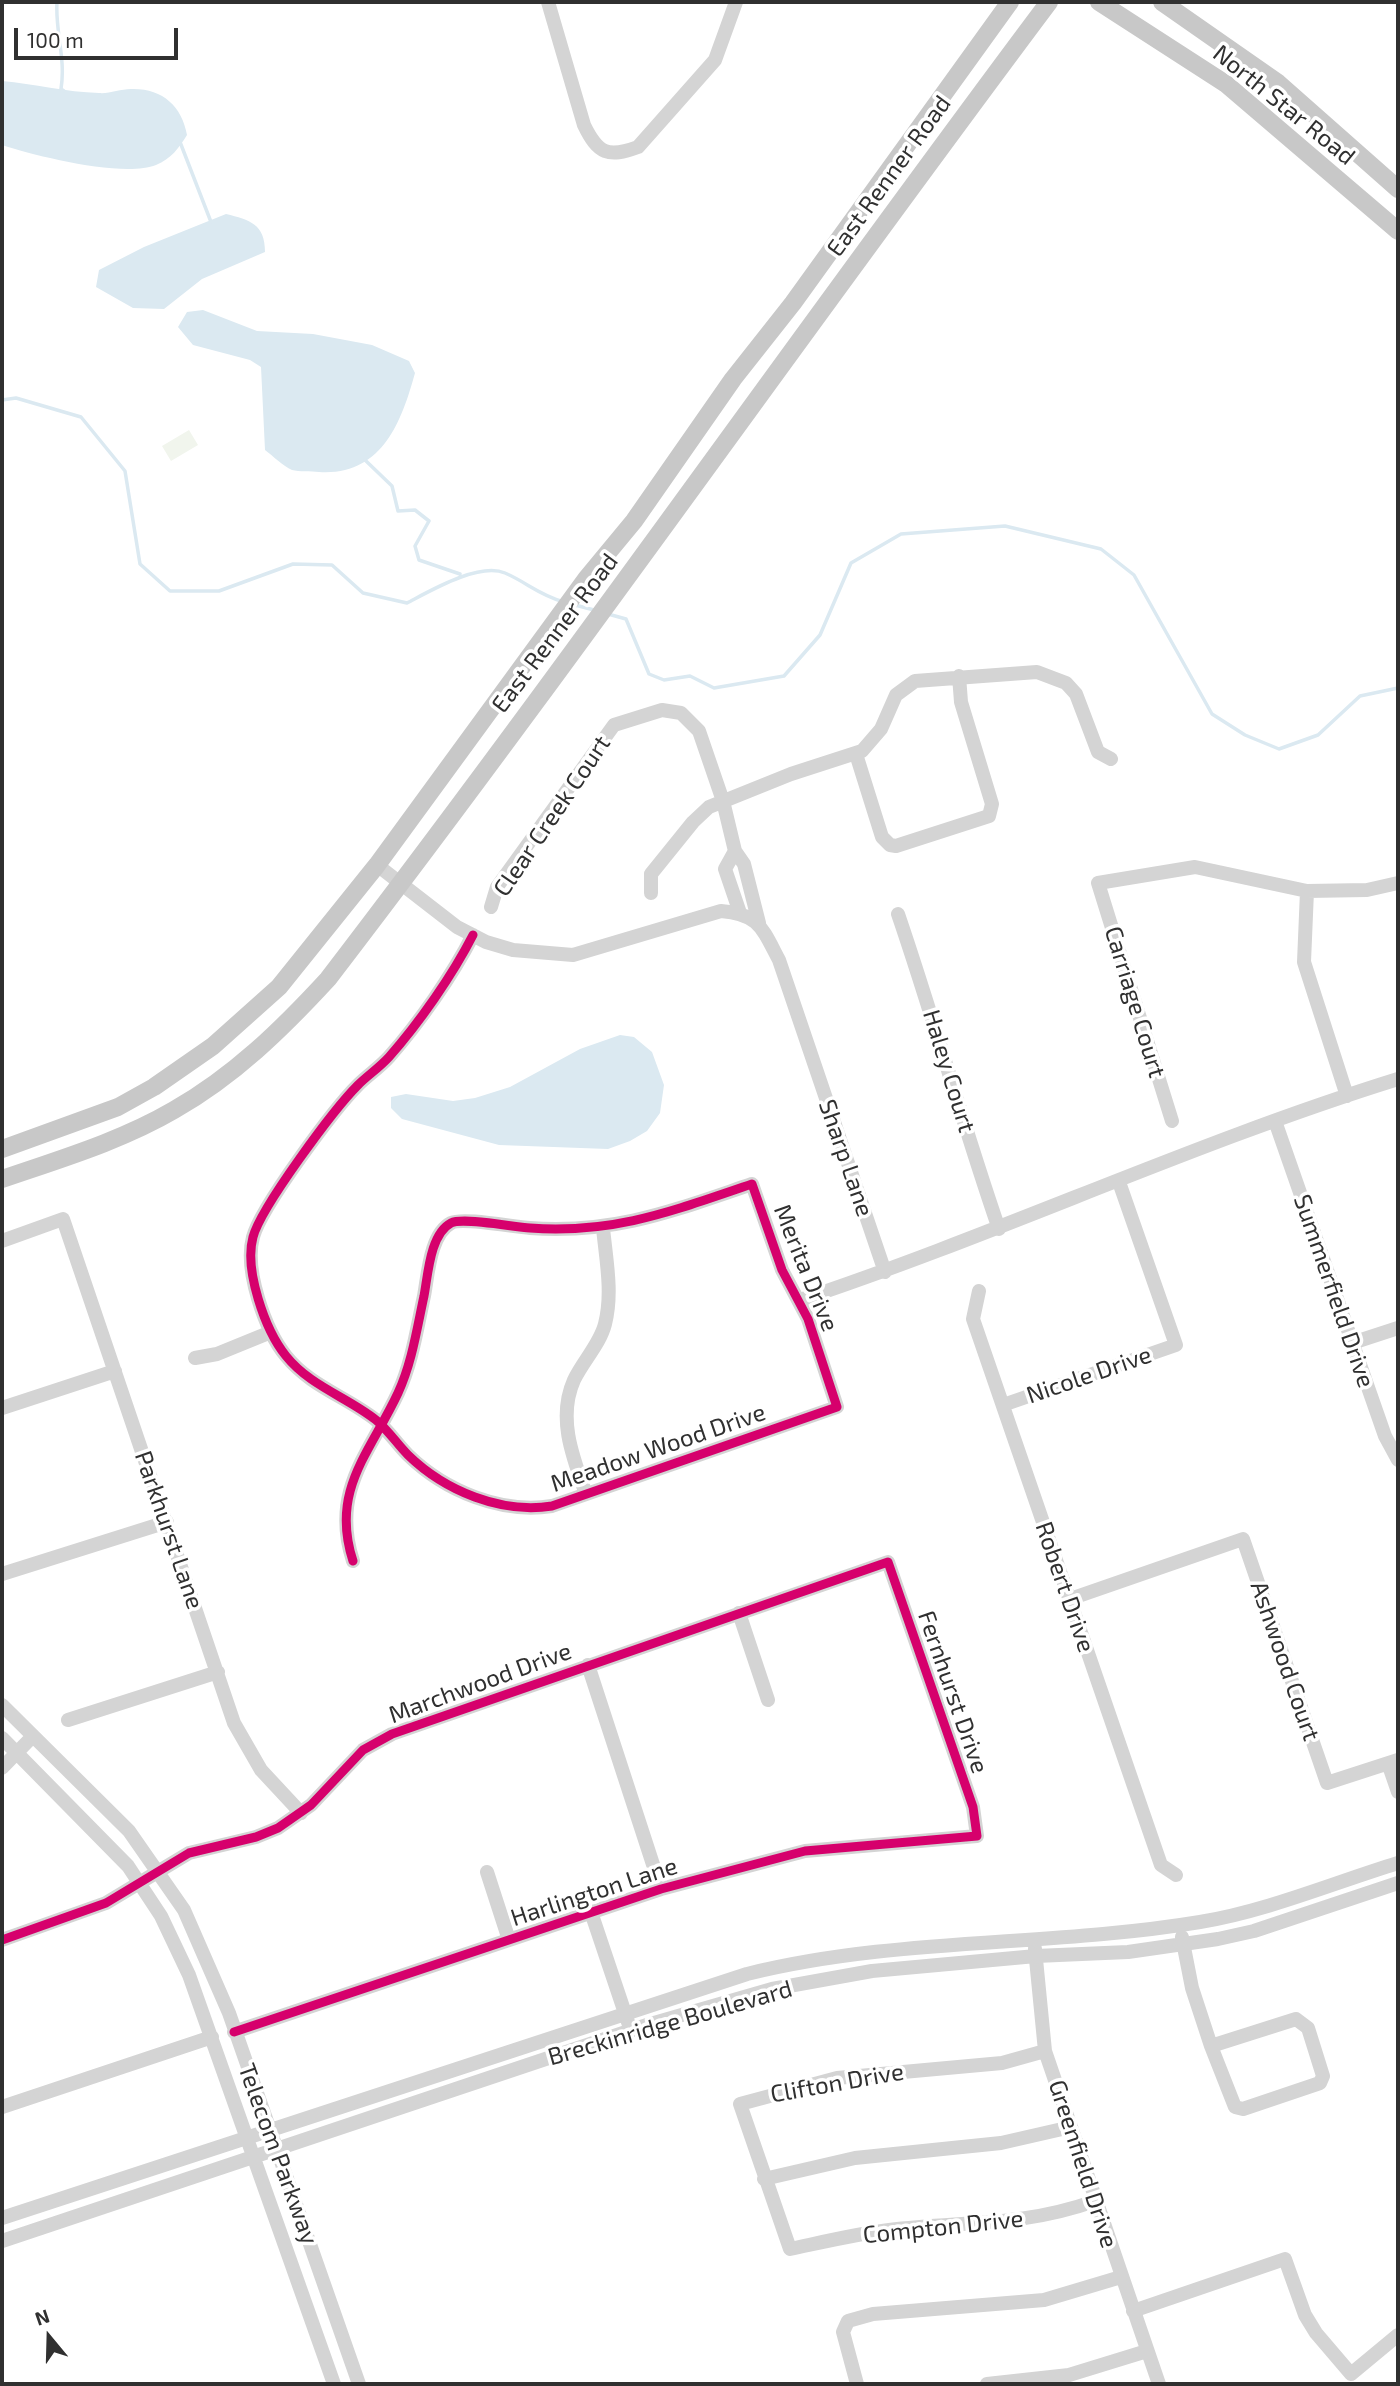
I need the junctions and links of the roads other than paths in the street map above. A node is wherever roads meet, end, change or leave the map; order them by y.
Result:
1 (548, 2) edge
2 (736, 2) edge
3 (1010, 2) edge
4 (1049, 2) edge
5 (1098, 2) edge
6 (1162, 2) edge
7 (1398, 189) edge
8 (856, 216) junction
9 (1398, 231) edge
10 (877, 234) junction
11 (634, 521) junction
12 (657, 539) junction
13 (959, 676) junction
14 (856, 754) junction
15 (1111, 759) dead end
16 (723, 801) junction
17 (735, 851) junction
18 (377, 865) junction
19 (1398, 883) edge
20 (400, 885) junction
21 (1307, 891) junction
22 (651, 893) dead end
23 (491, 907) dead end
24 (740, 913) junction
25 (898, 914) dead end
26 (759, 923) junction
27 (473, 935) junction
28 (1398, 1079) edge
29 (1347, 1096) junction
30 (1172, 1121) dead end
31 (1275, 1121) junction
32 (2, 1149) edge
33 (2, 1179) edge
34 (1119, 1182) junction
35 (603, 1228) junction
36 (999, 1229) junction
37 (2, 1241) edge
38 (885, 1272) junction
39 (979, 1291) dead end
40 (800, 1300) junction
41 (1398, 1328) edge
42 (271, 1332) junction
43 (1352, 1343) junction
44 (195, 1358) dead end
45 (115, 1371) junction
46 (1003, 1405) junction
47 (837, 1407) joint
48 (2, 1408) edge
49 (381, 1424) junction
50 (1398, 1460) edge
51 (586, 1494) junction
52 (167, 1522) junction
53 (354, 1561) dead end
54 (888, 1562) joint
55 (2, 1574) edge
56 (1070, 1599) junction
57 (739, 1613) junction
58 (588, 1665) junction
59 (218, 1672) junction
60 (768, 1700) dead end
61 (2, 1705) edge
62 (68, 1720) dead end
63 (33, 1736) junction
64 (2, 1738) edge
65 (17, 1753) junction
66 (1393, 1761) edge
67 (2, 1768) edge
68 (1398, 1792) edge
69 (301, 1813) junction
70 (977, 1836) joint
71 (1398, 1863) edge
72 (158, 1871) junction
73 (487, 1872) dead end
74 (1176, 1875) dead end
75 (141, 1883) junction
76 (1398, 1883) edge
77 (661, 1889) junction
78 (592, 1912) junction
79 (1180, 1925) junction
80 (1034, 1937) junction
81 (2, 1940) edge
82 (509, 1940) junction
83 (1183, 1945) junction
84 (1036, 1956) junction
85 (624, 2012) junction
86 (631, 2031) junction
87 (234, 2032) junction
88 (212, 2037) junction
89 (1212, 2046) junction
90 (1045, 2050) junction
91 (2, 2106) edge
92 (1071, 2127) junction
93 (270, 2129) junction
94 (247, 2136) junction
95 (278, 2149) junction
96 (254, 2157) junction
97 (764, 2179) junction
98 (1095, 2201) junction
99 (2, 2218) edge
100 (2, 2241) edge
101 (790, 2249) joint
102 (1121, 2277) junction
103 (1133, 2311) junction
104 (1398, 2334) edge
105 (1147, 2351) junction
106 (334, 2384) edge
107 (359, 2384) edge
108 (857, 2384) edge
109 (987, 2384) edge
110 (1158, 2384) edge

1 - 2 street
3 - 8 main road, East Renner Road
4 - 10 main road, East Renner Road
5 - 9 main road, North Star Road
6 - 7 main road, North Star Road
8 - 10 main road
8 - 11 main road, East Renner Road
10 - 12 main road, East Renner Road
11 - 12 main road
11 - 18 main road, East Renner Road
12 - 20 main road, East Renner Road
13 - 14 street
13 - 14 street
13 - 15 street
14 - 16 street
16 - 17 street
16 - 22 street
16 - 23 street, Clear Creek Court
17 - 24 street
17 - 26 street, Sharp Lane
18 - 20 street
18 - 32 main road, East Renner Road
19 - 21 street
20 - 27 street
20 - 33 main road, East Renner Road
21 - 29 street
21 - 30 street, Carriage Court
24 - 26 street
24 - 27 street
25 - 36 street, Haley Court
26 - 38 street, Sharp Lane
27 - 42 street, Meadow Wood Drive
28 - 29 street
29 - 31 street
31 - 34 street
31 - 43 street, Summerfield Drive
34 - 36 street
34 - 46 street, Nicole Drive
35 - 40 street, Merita Drive
35 - 49 street
35 - 51 street
36 - 38 street
37 - 45 street, Parkhurst Lane
38 - 40 street
39 - 46 street, Robert Drive
40 - 47 street, Merita Drive
41 - 43 street
42 - 44 street
42 - 49 street, Meadow Wood Drive
43 - 50 street, Summerfield Drive
45 - 48 street
45 - 52 street, Parkhurst Lane
46 - 56 street, Robert Drive
47 - 51 street, Meadow Wood Drive
49 - 51 street, Meadow Wood Drive
49 - 53 street
52 - 55 street
52 - 59 street, Parkhurst Lane
54 - 57 street, Marchwood Drive
54 - 70 street, Fernhurst Drive
56 - 66 street, Ashwood Court
56 - 74 street, Robert Drive
57 - 58 street, Marchwood Drive
57 - 60 street
58 - 69 street, Marchwood Drive
58 - 77 street
59 - 62 street
59 - 69 street, Parkhurst Lane
61 - 63 street, Telecom Parkway
63 - 65 street
63 - 72 street, Telecom Parkway
64 - 65 street, Telecom Parkway
65 - 67 street
65 - 75 street, Telecom Parkway
66 - 68 street
69 - 72 street, Marchwood Drive
70 - 77 street, Harlington Lane
71 - 79 street, Breckinridge Boulevard
72 - 75 street, Marchwood Drive
72 - 87 street, Telecom Parkway
73 - 82 street
75 - 81 street, Marchwood Drive
75 - 88 street, Telecom Parkway
76 - 83 street, Breckinridge Boulevard
77 - 78 street, Harlington Lane
78 - 82 street, Harlington Lane
78 - 85 street
79 - 80 street, Breckinridge Boulevard
79 - 83 street
80 - 84 street, Greenfield Drive
80 - 85 street, Breckinridge Boulevard
82 - 87 street, Harlington Lane
83 - 84 street, Breckinridge Boulevard
83 - 89 street
84 - 86 street, Breckinridge Boulevard
84 - 90 street, Greenfield Drive
85 - 86 street
85 - 93 street, Breckinridge Boulevard
86 - 95 street, Breckinridge Boulevard
87 - 93 street, Telecom Parkway
88 - 91 street
88 - 94 street, Telecom Parkway
89 - 89 street
90 - 92 street, Greenfield Drive
90 - 97 street, Clifton Drive
92 - 97 street
92 - 98 street, Greenfield Drive
93 - 94 street, Breckinridge Boulevard
93 - 95 street, Telecom Parkway
94 - 96 street, Telecom Parkway
94 - 99 street, Breckinridge Boulevard
95 - 96 street, Breckinridge Boulevard
95 - 107 street, Telecom Parkway
96 - 100 street, Breckinridge Boulevard
96 - 106 street, Telecom Parkway
97 - 101 street, Clifton Drive
98 - 101 street, Compton Drive
98 - 102 street, Greenfield Drive
102 - 103 street, Greenfield Drive
102 - 108 street
103 - 104 street
103 - 105 street, Greenfield Drive
105 - 109 street
105 - 110 street, Greenfield Drive

